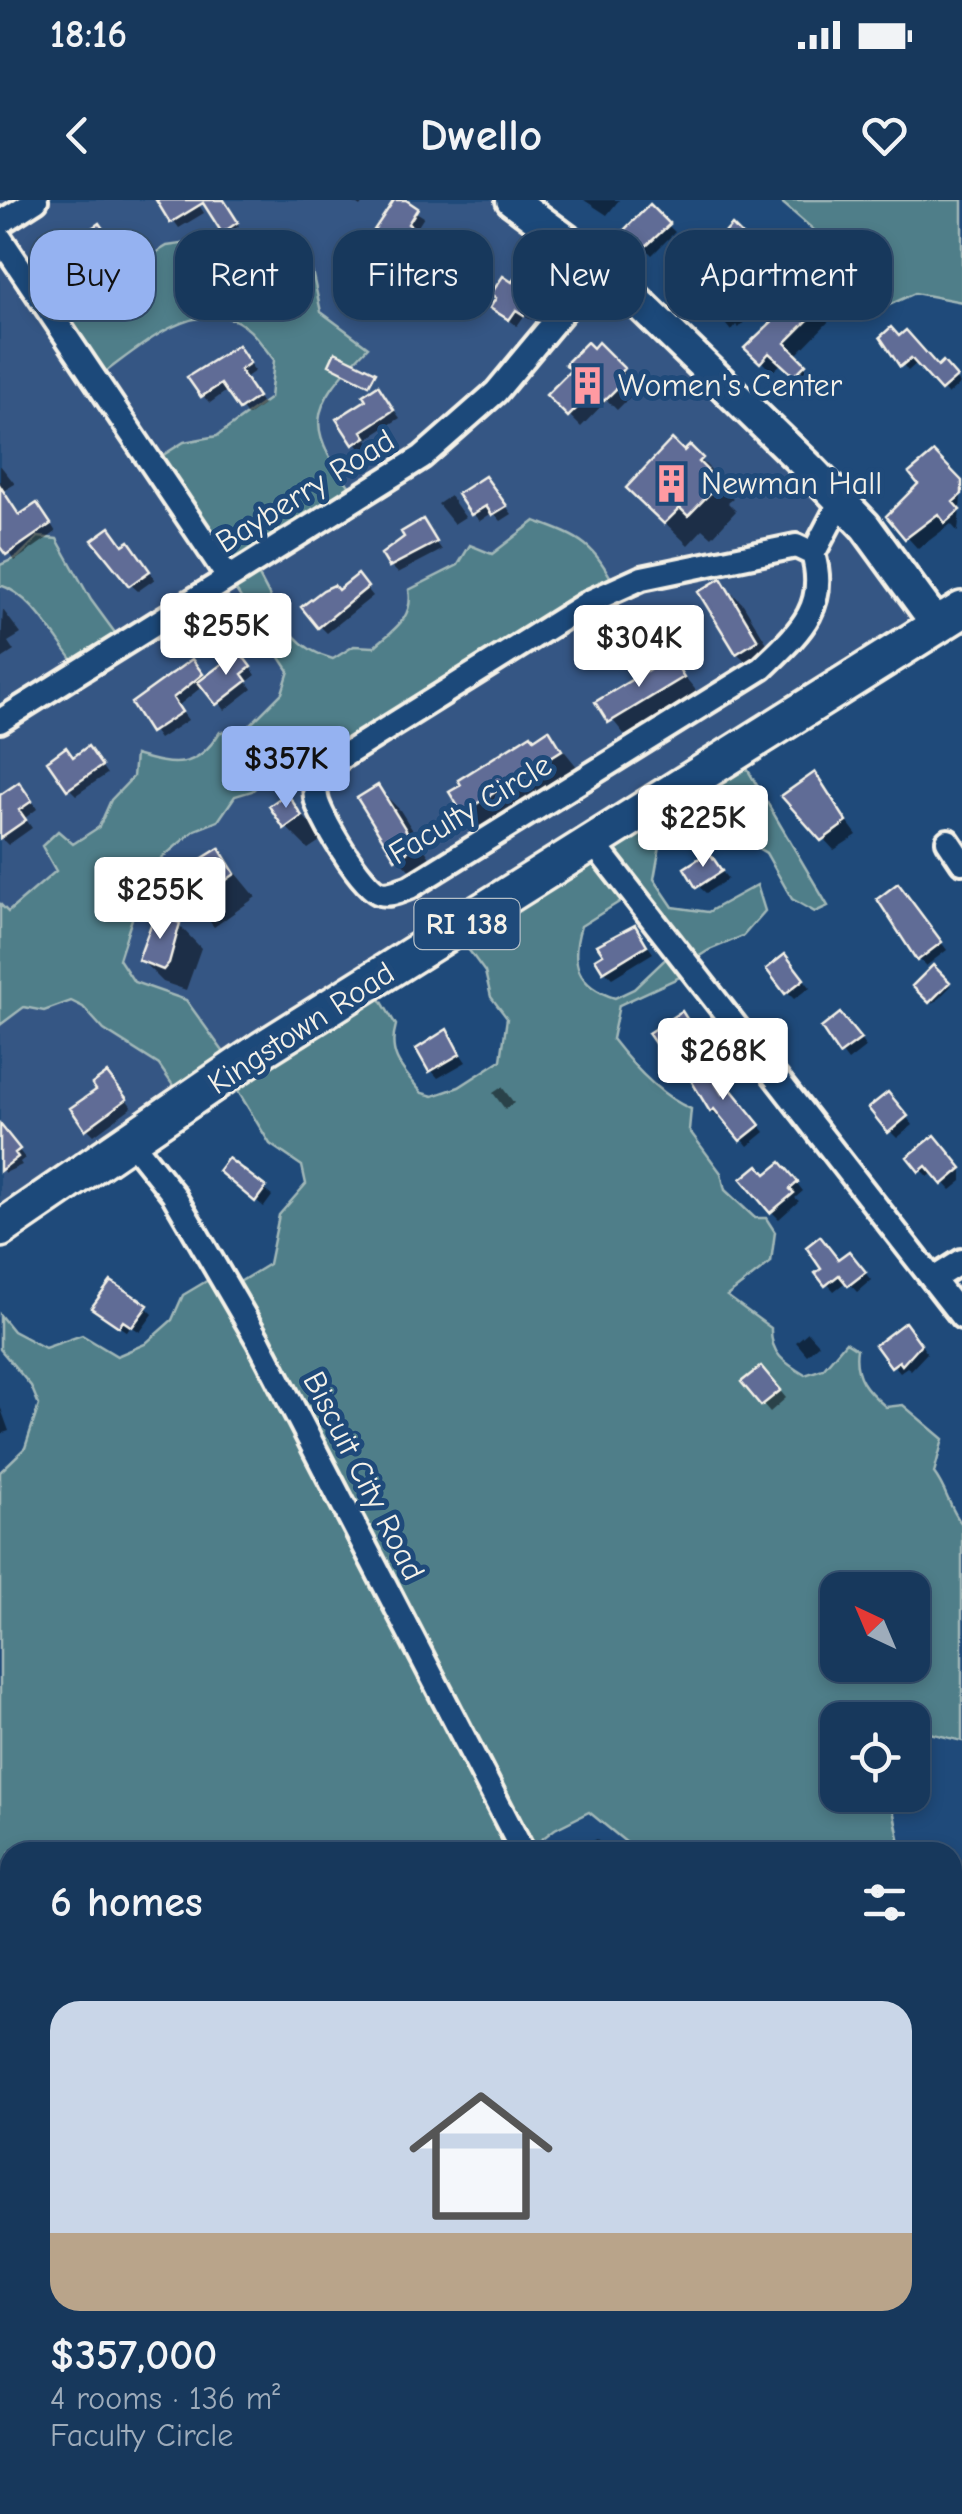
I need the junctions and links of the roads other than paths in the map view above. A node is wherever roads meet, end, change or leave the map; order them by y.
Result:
1 (36, 200) edge
2 (512, 200) edge
3 (0, 223) edge
4 (553, 230) edge
5 (0, 238) edge
6 (645, 308) edge
7 (557, 320) edge
8 (841, 501) junction
9 (813, 554) junction
10 (228, 577) junction
11 (950, 618) edge
12 (0, 721) edge
13 (948, 842) dead end
14 (594, 844) junction
15 (962, 862) edge
16 (130, 1140) junction
17 (0, 1229) edge
18 (962, 1261) edge
19 (935, 1278) junction
20 (962, 1318) edge
21 (519, 1842) edge

1 - 3 street
2 - 4 street
5 - 10 street
6 - 8 street
7 - 10 street, Bayberry Road
8 - 9 street, Faculty Circle
8 - 11 street
9 - 9 street, Faculty Circle
10 - 12 street, Bayberry Road
11 - 14 main road, Kingstown Road / RI 138
13 - 15 street
14 - 16 main road, Kingstown Road / RI 138
14 - 19 street
16 - 17 main road, Kingstown Road / RI 138
16 - 21 street, Biscuit City Road
18 - 19 street
19 - 20 street

